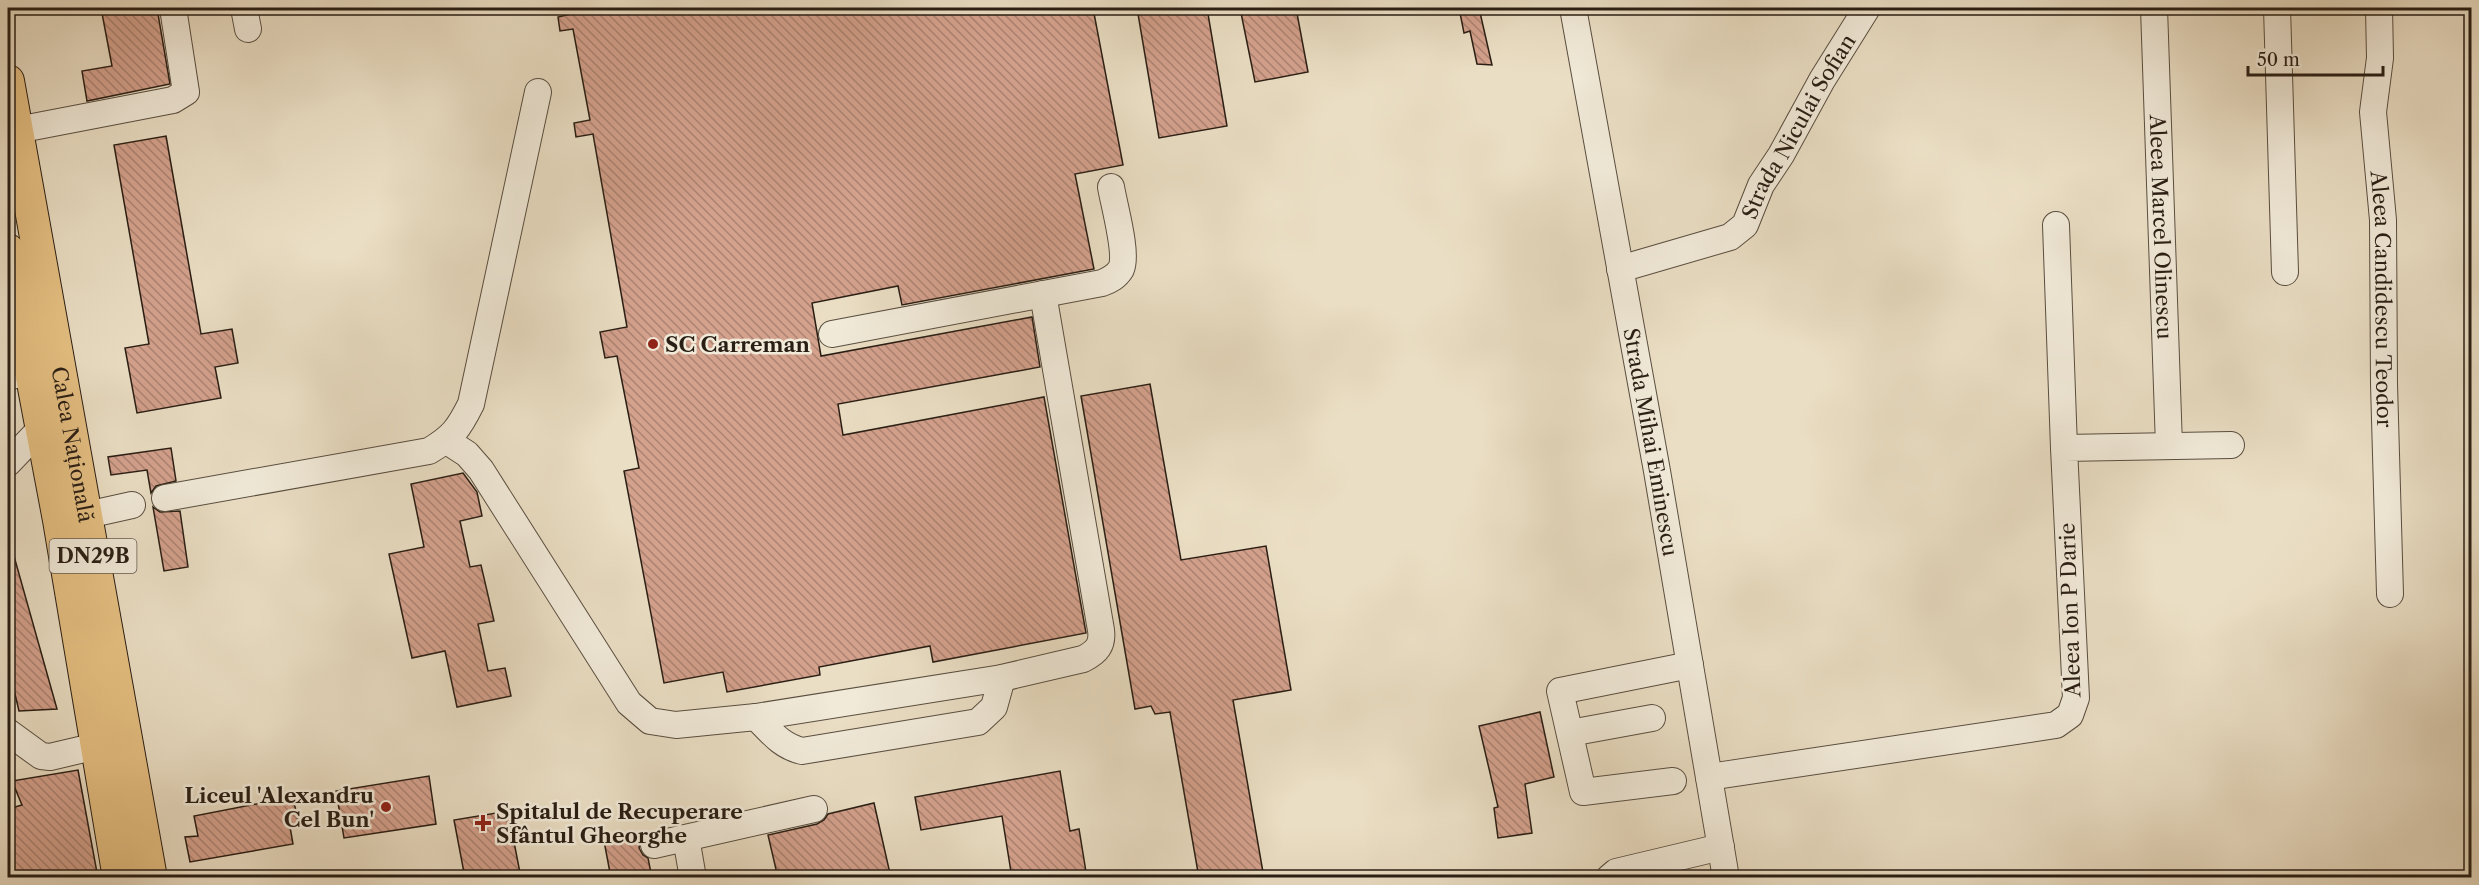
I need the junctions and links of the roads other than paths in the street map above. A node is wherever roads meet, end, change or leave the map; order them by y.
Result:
1 (173, 8) edge
2 (1573, 8) edge
3 (1868, 8) edge
4 (2154, 8) edge
5 (2277, 8) edge
6 (2379, 8) edge
7 (8, 81) edge
8 (538, 92) dead end
9 (17, 130) junction
10 (1111, 188) dead end
11 (18, 191) edge
12 (2056, 225) dead end
13 (8, 250) edge
14 (1620, 269) junction
15 (2284, 272) dead end
16 (1043, 294) junction
17 (832, 334) dead end
18 (19, 369) edge
19 (65, 401) junction
20 (42, 430) junction
21 (447, 441) junction
22 (2231, 445) dead end
23 (2169, 446) junction
24 (2064, 448) junction
25 (8, 463) edge
26 (165, 498) dead end
27 (132, 505) dead end
28 (73, 517) junction
29 (2390, 594) dead end
30 (1690, 665) junction
31 (1002, 678) junction
32 (756, 717) junction
33 (1652, 718) dead end
34 (8, 732) edge
35 (1570, 733) junction
36 (97, 746) junction
37 (1709, 777) junction
38 (1673, 781) dead end
39 (814, 809) dead end
40 (686, 838) junction
41 (654, 845) dead end
42 (1721, 847) junction
43 (151, 875) edge
44 (119, 877) edge
45 (693, 878) edge
46 (1609, 878) edge
47 (1726, 878) edge

1 - 9 street
2 - 14 street, Strada Mihai Eminescu
3 - 14 street, Strada Niculai Sofian
4 - 23 street, Aleea Marcel Olinescu
5 - 15 street
6 - 29 street, Aleea Candidescu Teodor
7 - 9 main road, Calea Națională / DN29B
8 - 21 street
9 - 11 main road, Calea Națională / DN29B
10 - 16 street
11 - 19 main road, Calea Națională / DN29B
12 - 24 street, Aleea Ion P Darie
13 - 18 main road, Calea Națională / DN29B
14 - 30 street, Strada Mihai Eminescu
16 - 17 street
16 - 31 street
18 - 20 main road, Calea Națională / DN29B
19 - 20 street
19 - 28 main road, Calea Națională / DN29B
20 - 25 street
20 - 28 main road, Calea Națională / DN29B
21 - 26 street
21 - 32 street
22 - 23 street
23 - 24 street
24 - 37 street, Aleea Ion P Darie
27 - 28 street
28 - 36 main road, Calea Națională / DN29B
28 - 43 main road, Calea Națională / DN29B
30 - 35 street
30 - 37 street, Strada Mihai Eminescu
31 - 32 street
31 - 32 street
33 - 35 street
34 - 36 street
35 - 38 street
36 - 44 main road, Calea Națională / DN29B
37 - 42 street, Strada Mihai Eminescu
39 - 40 street
40 - 41 street
40 - 45 street
42 - 46 street
42 - 47 street, Strada Mihai Eminescu
43 - 44 main road

